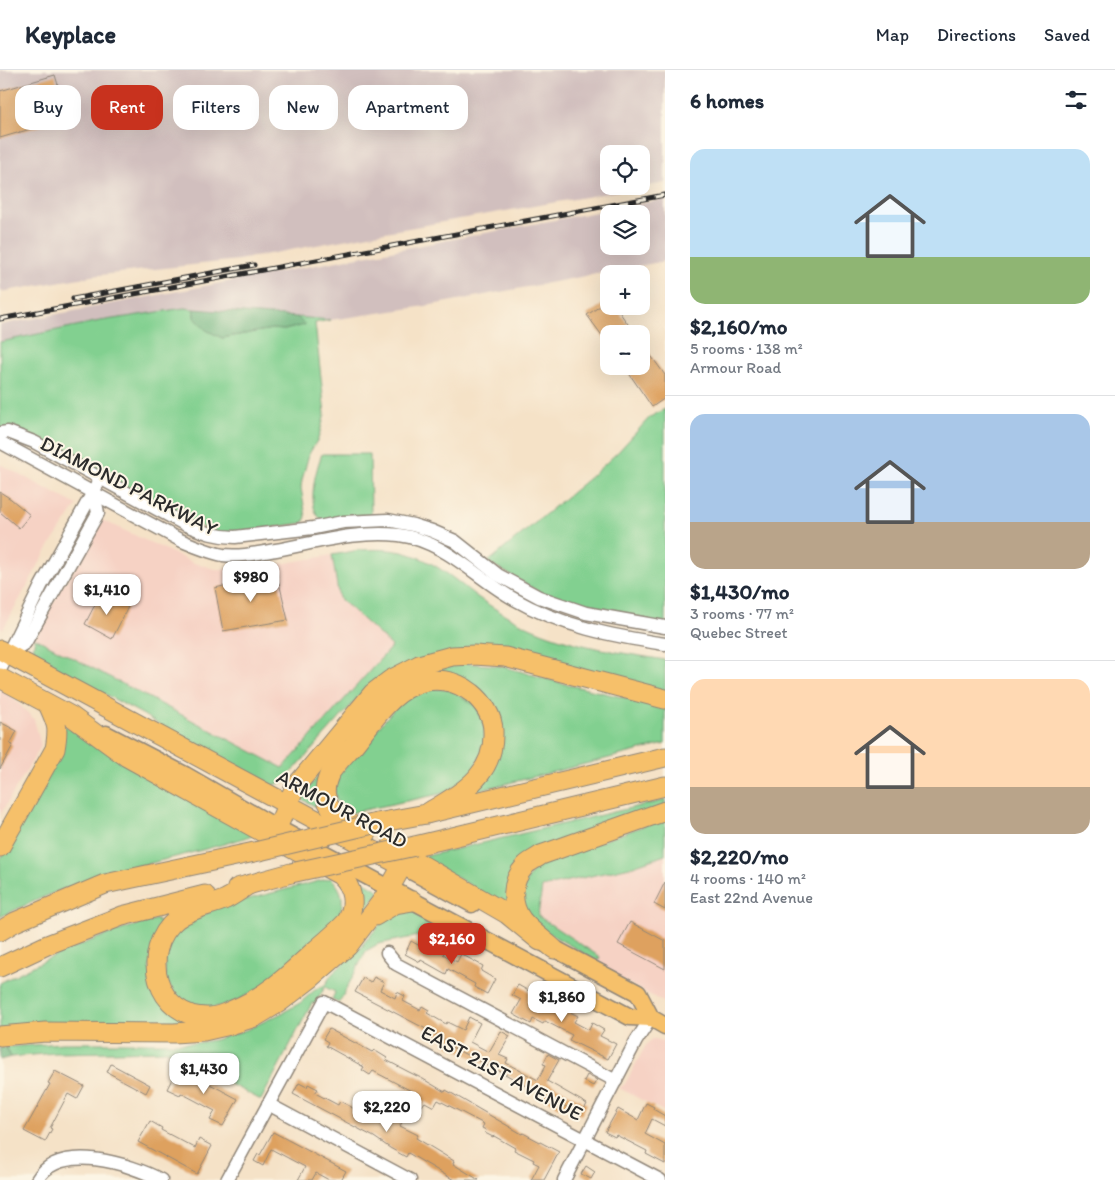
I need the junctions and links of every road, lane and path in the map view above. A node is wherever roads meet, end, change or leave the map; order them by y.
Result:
1 (0, 433) edge
2 (0, 442) edge
3 (100, 478) junction
4 (94, 492) junction
5 (665, 627) edge
6 (665, 644) edge
7 (3, 658) edge
8 (0, 678) edge
9 (665, 699) edge
10 (48, 704) junction
11 (71, 716) junction
12 (665, 757) edge
13 (665, 786) edge
14 (288, 805) junction
15 (665, 811) edge
16 (426, 814) junction
17 (277, 828) junction
18 (0, 847) edge
19 (402, 866) junction
20 (248, 885) junction
21 (390, 888) junction
22 (413, 901) junction
23 (369, 919) junction
24 (0, 931) edge
25 (547, 945) junction
26 (387, 953) dead end
27 (0, 967) edge
28 (658, 1022) edge
29 (0, 1036) edge
30 (616, 1081) junction
31 (268, 1104) junction
32 (585, 1139) junction
33 (38, 1180) edge
34 (161, 1180) edge
35 (227, 1180) edge
36 (410, 1180) edge
37 (564, 1180) edge
38 (660, 1180) edge

1 - 3 street, DIAMOND PARKWAY
2 - 4 street, DIAMOND PARKWAY
3 - 4 street
3 - 5 street, DIAMOND PARKWAY
4 - 6 street, DIAMOND PARKWAY
4 - 7 street
7 - 14 highway, ARMOUR ROAD
8 - 10 highway
9 - 14 highway
10 - 11 highway
10 - 18 highway
11 - 17 main road
11 - 20 highway
12 - 16 highway
13 - 20 highway, bridge
14 - 17 highway
14 - 19 highway, ARMOUR ROAD
15 - 25 highway
16 - 24 highway, bridge
16 - 25 highway
17 - 21 main road
19 - 21 highway
19 - 25 main road, ARMOUR ROAD
20 - 27 highway
21 - 22 main road
21 - 23 highway
22 - 23 highway
22 - 28 main road
23 - 29 highway
25 - 28 main road, ARMOUR ROAD
26 - 30 street
28 - 30 street
30 - 32 street
31 - 32 street, EAST 21ST AVENUE
31 - 35 street
31 - 36 street
32 - 37 street
32 - 38 street, EAST 21ST AVENUE
33 - 34 street

